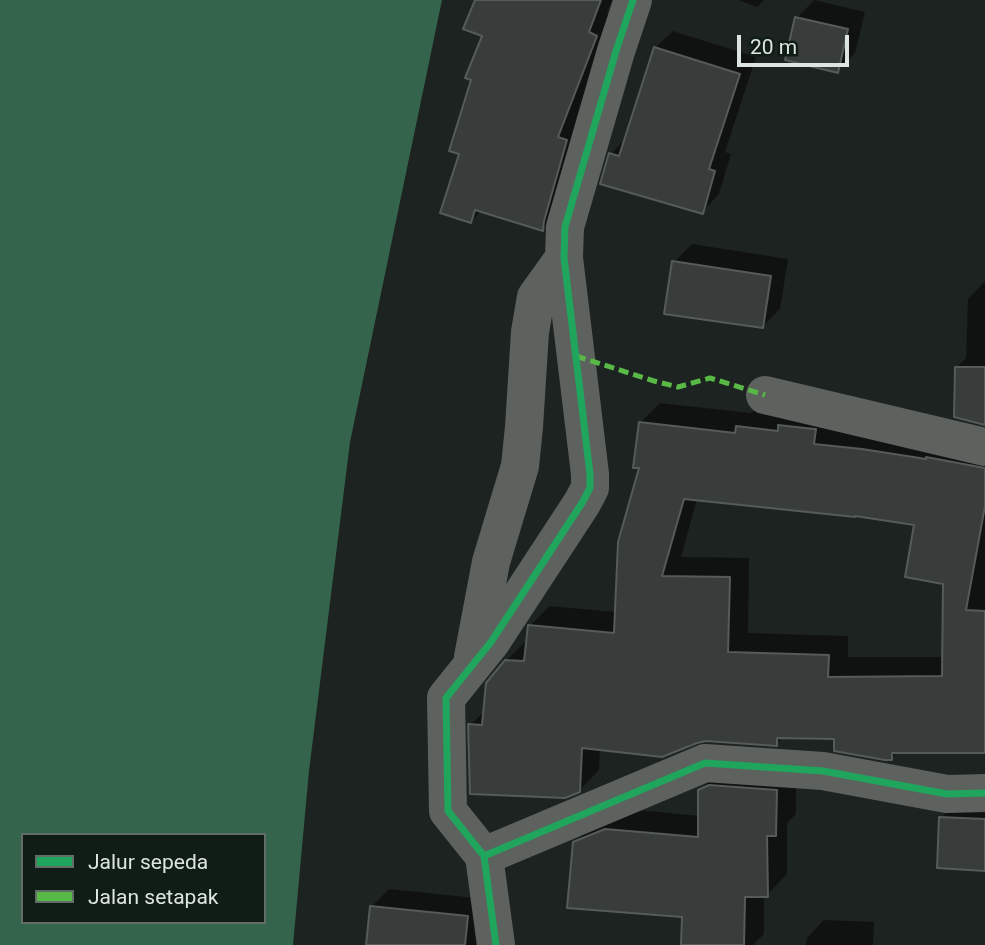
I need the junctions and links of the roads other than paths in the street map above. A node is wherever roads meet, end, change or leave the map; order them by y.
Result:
1 (633, 0) edge
2 (564, 258) junction
3 (765, 395) dead end
4 (985, 447) edge
5 (471, 667) junction
6 (985, 793) edge
7 (484, 856) junction
8 (496, 945) edge

1 - 2 street
2 - 5 street
2 - 5 street
3 - 4 street
5 - 7 street
6 - 7 street
7 - 8 street

